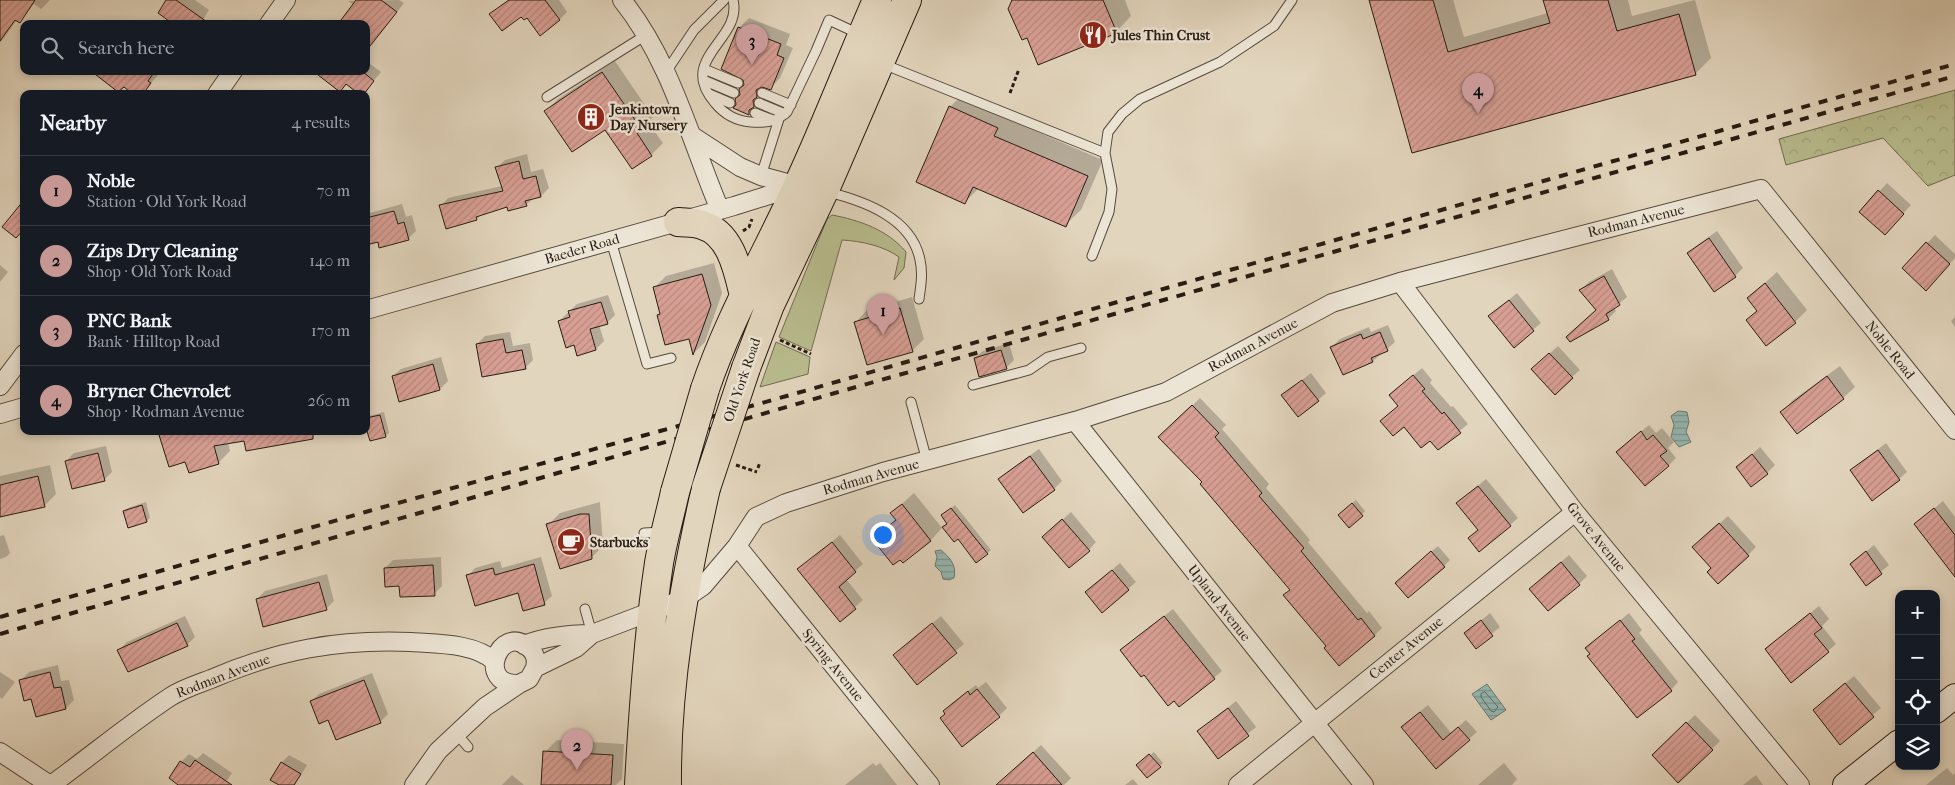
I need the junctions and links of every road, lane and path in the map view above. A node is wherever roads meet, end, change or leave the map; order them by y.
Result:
1 (286, 0) edge
2 (622, 0) edge
3 (724, 0) edge
4 (734, 0) edge
5 (876, 0) edge
6 (907, 0) edge
7 (1292, 0) edge
8 (272, 20) edge
9 (646, 35) junction
10 (862, 35) junction
11 (880, 63) junction
12 (704, 69) junction
13 (1019, 69) dead end
14 (666, 72) junction
15 (230, 75) edge
16 (703, 80) junction
17 (738, 83) dead end
18 (220, 90) edge
19 (734, 93) dead end
20 (762, 93) dead end
21 (1010, 93) dead end
22 (708, 94) junction
23 (547, 97) dead end
24 (730, 103) dead end
25 (759, 103) dead end
26 (791, 105) junction
27 (755, 113) dead end
28 (779, 118) junction
29 (691, 135) junction
30 (1105, 153) junction
31 (761, 176) junction
32 (811, 189) junction
33 (720, 210) junction
34 (678, 222) junction
35 (611, 240) junction
36 (1092, 256) dead end
37 (1826, 270) joint
38 (1400, 282) junction
39 (744, 296) junction
40 (919, 298) dead end
41 (370, 309) edge
42 (774, 338) dead end
43 (1081, 348) dead end
44 (811, 354) dead end
45 (671, 358) dead end
46 (20, 359) edge
47 (0, 386) edge
48 (973, 386) dead end
49 (911, 402) dead end
50 (20, 408) edge
51 (0, 414) edge
52 (1075, 421) junction
53 (1955, 430) edge
54 (927, 461) junction
55 (760, 462) dead end
56 (735, 464) dead end
57 (1575, 512) junction
58 (737, 546) junction
59 (684, 599) junction
60 (585, 609) dead end
61 (653, 610) junction
62 (592, 634) junction
63 (505, 645) junction
64 (524, 645) junction
65 (452, 646) junction
66 (535, 668) junction
67 (506, 678) junction
68 (1955, 696) edge
69 (1940, 708) edge
70 (1314, 723) junction
71 (1895, 745) edge
72 (0, 752) edge
73 (51, 785) edge
74 (414, 785) edge
75 (639, 785) edge
76 (667, 785) edge
77 (930, 785) edge
78 (1238, 785) edge
79 (1364, 785) edge
80 (1800, 785) edge
81 (1846, 785) edge

1 - 8 street
2 - 9 street
3 - 14 lane
4 - 12 lane
5 - 10 highway, Old York Road
6 - 11 highway, Old York Road
7 - 30 lane
9 - 14 street
9 - 23 lane
10 - 26 lane
10 - 32 highway, Old York Road
11 - 30 lane
11 - 32 highway, Old York Road
12 - 16 lane
12 - 17 lane
13 - 21 path
14 - 29 street
15 - 18 street
16 - 19 lane
16 - 22 lane
20 - 26 lane
22 - 24 lane
22 - 28 lane
25 - 28 lane
26 - 28 lane
27 - 28 lane
28 - 31 lane
29 - 31 street
29 - 33 street
30 - 36 lane
31 - 32 street
32 - 33 street, Baeder Road
32 - 39 highway, Old York Road
32 - 40 lane
32 - 59 highway, Old York Road, bridge
33 - 34 street, Baeder Road
34 - 35 street, Baeder Road
34 - 39 highway
35 - 41 street, Baeder Road
35 - 45 lane
37 - 38 street, Rodman Avenue
37 - 53 street, Noble Road
38 - 52 street, Rodman Avenue
38 - 57 street, Grove Avenue
39 - 61 highway, Old York Road, bridge
42 - 44 path
43 - 48 lane
46 - 47 street
49 - 54 lane
50 - 51 street
52 - 54 street, Rodman Avenue
52 - 70 street, Upland Avenue
54 - 58 street, Rodman Avenue
55 - 56 path
57 - 70 street, Center Avenue
57 - 80 street, Grove Avenue
58 - 59 street, Rodman Avenue
58 - 77 street, Spring Avenue
59 - 61 street, Rodman Avenue
59 - 76 highway, Old York Road
60 - 62 lane
61 - 62 street, Rodman Avenue
61 - 75 highway, Old York Road
62 - 64 street
62 - 66 street
63 - 64 street
63 - 65 street, Rodman Avenue
63 - 67 street
64 - 66 street
65 - 67 street, Rodman Avenue
65 - 73 street, Rodman Avenue
66 - 67 street
67 - 74 street
68 - 69 street
70 - 78 street, Center Avenue
70 - 79 street, Upland Avenue
71 - 81 street
72 - 73 street

